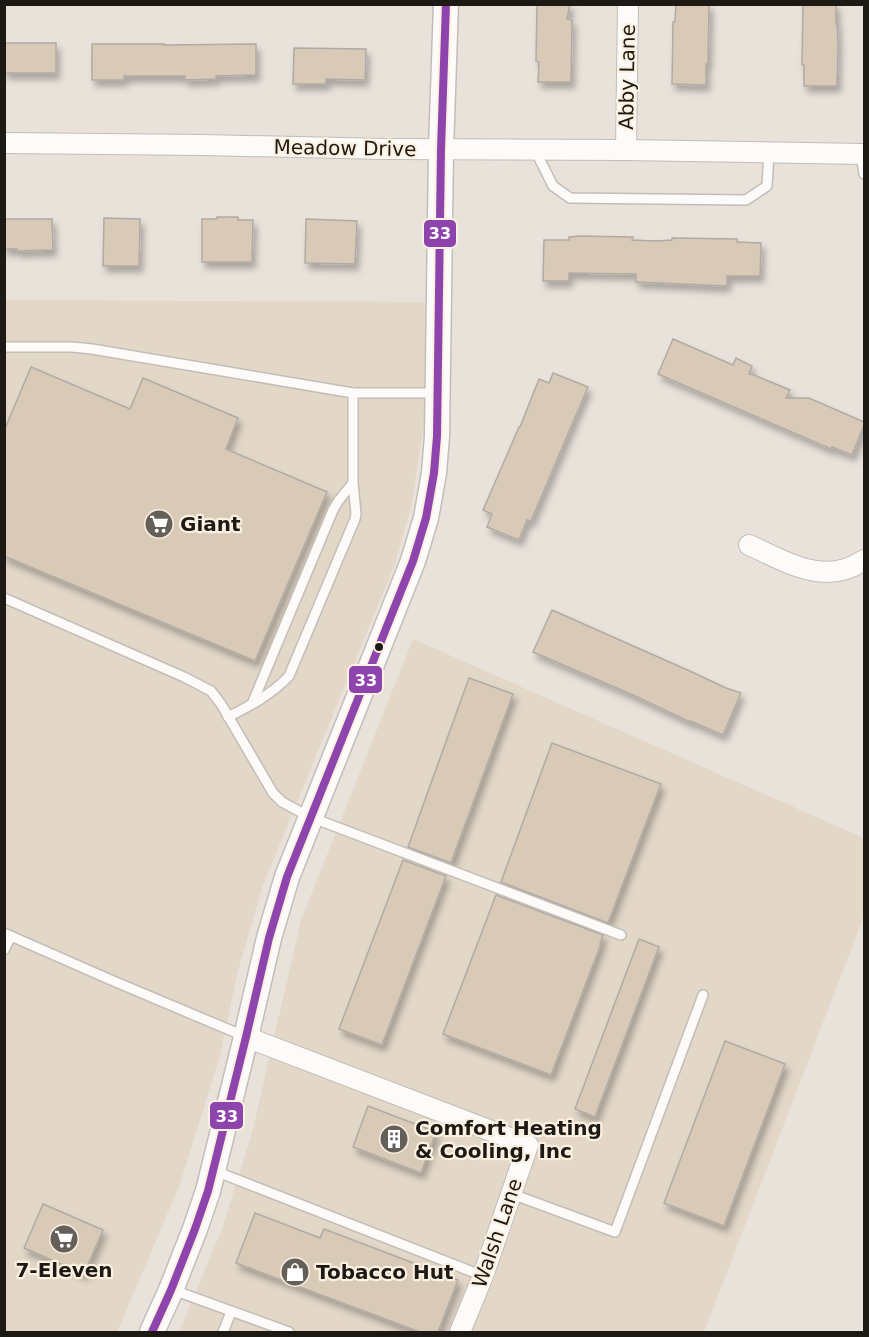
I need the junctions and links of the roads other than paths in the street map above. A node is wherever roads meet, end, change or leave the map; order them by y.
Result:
1 (447, 4) edge
2 (628, 4) edge
3 (4, 143) edge
4 (441, 149) junction
5 (535, 150) junction
6 (626, 150) junction
7 (769, 152) junction
8 (862, 154) edge
9 (864, 174) edge
10 (4, 347) edge
11 (353, 393) junction
12 (438, 393) junction
13 (353, 483) junction
14 (749, 545) dead end
15 (864, 560) edge
16 (4, 598) edge
17 (252, 705) junction
18 (228, 717) junction
19 (310, 817) junction
20 (8, 935) edge
21 (621, 935) dead end
22 (4, 950) edge
23 (703, 994) dead end
24 (246, 1037) junction
25 (213, 1170) junction
26 (512, 1194) junction
27 (483, 1276) junction
28 (171, 1290) junction
29 (231, 1312) junction
30 (152, 1332) edge
31 (223, 1332) edge
32 (289, 1332) edge
33 (460, 1332) edge

1 - 4 street
2 - 6 street, Abby Lane
3 - 4 street, Meadow Drive
4 - 5 street, Meadow Drive
4 - 12 street
5 - 6 street, Meadow Drive
5 - 7 lane
6 - 7 street, Meadow Drive
7 - 8 street, Meadow Drive
8 - 9 lane
10 - 11 lane
11 - 12 lane
11 - 13 lane
12 - 19 street
13 - 17 lane
13 - 17 lane
14 - 15 street
16 - 18 lane
17 - 18 lane
18 - 19 lane
19 - 21 lane
19 - 24 street
20 - 22 lane
20 - 24 lane
23 - 26 lane
24 - 25 street
24 - 26 street, Walsh Lane
25 - 27 lane
25 - 28 street
26 - 27 street, Walsh Lane
27 - 33 street, Walsh Lane
28 - 29 lane
28 - 30 street
29 - 31 lane
29 - 32 lane

